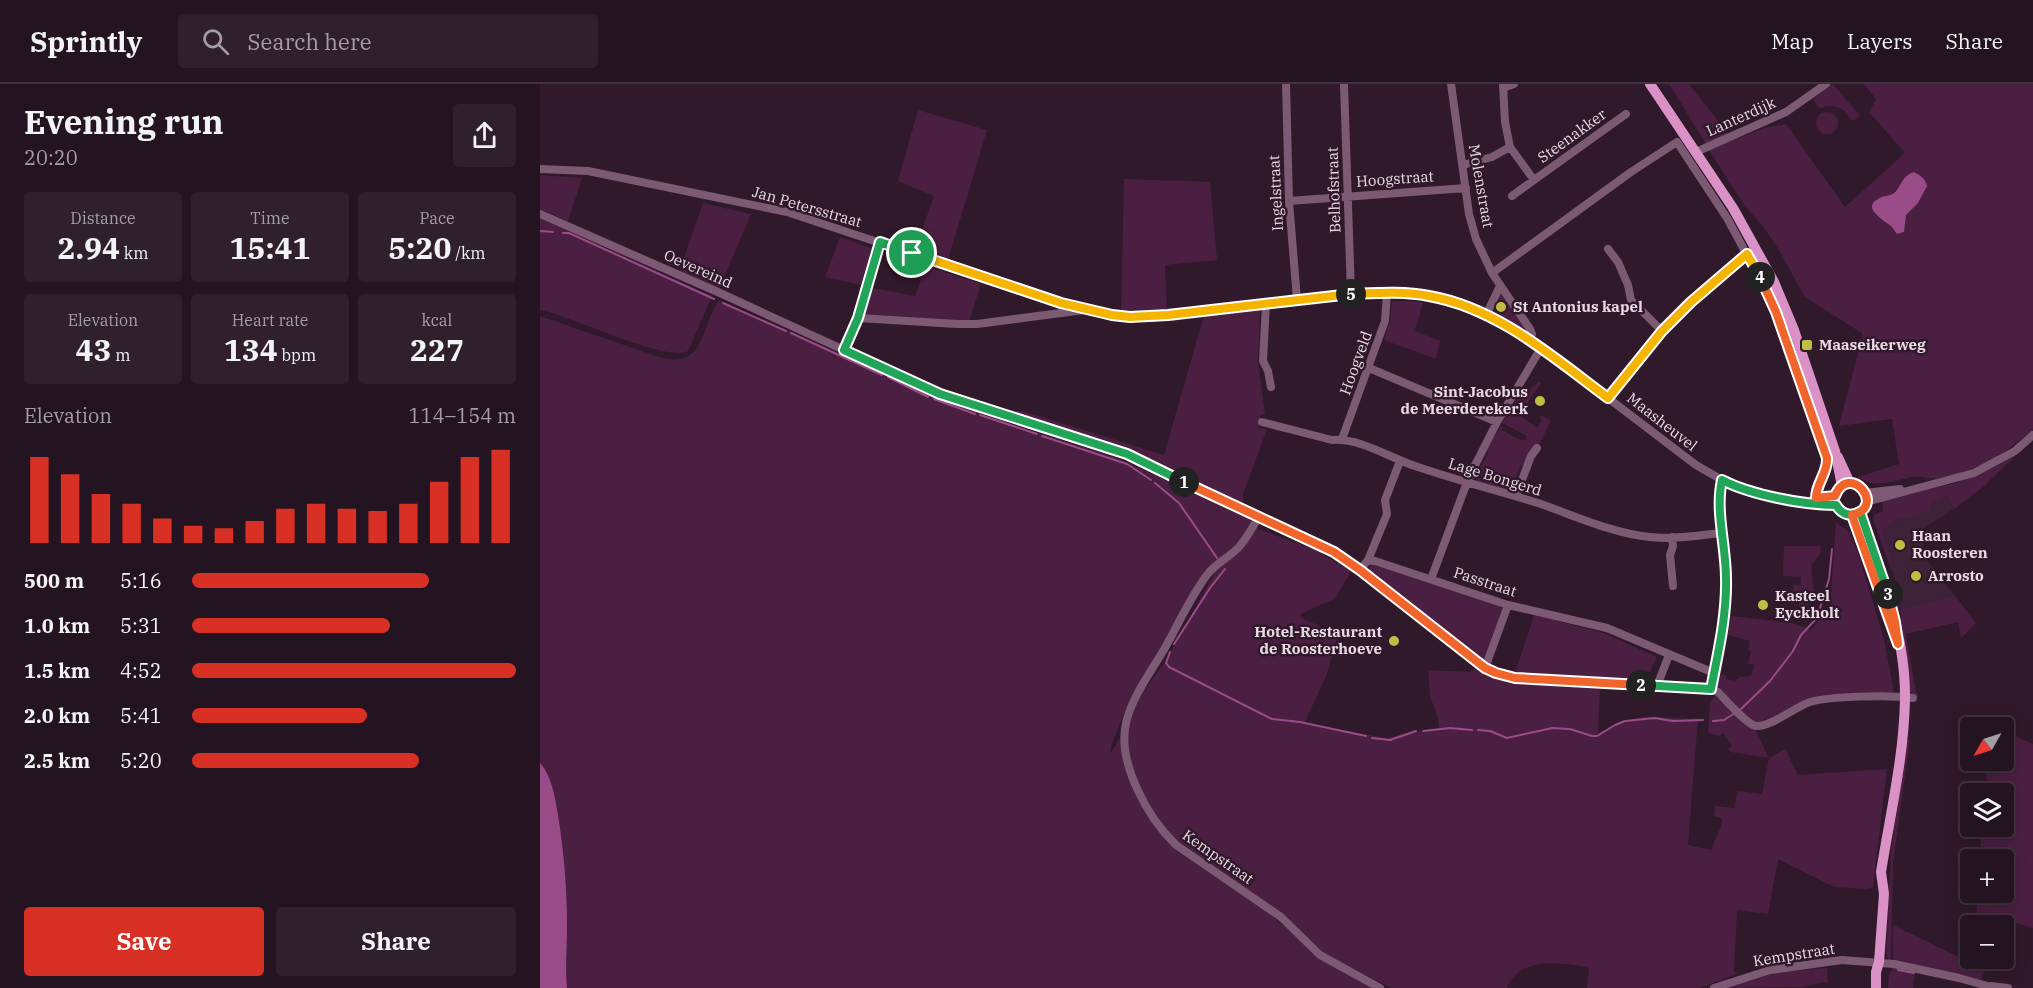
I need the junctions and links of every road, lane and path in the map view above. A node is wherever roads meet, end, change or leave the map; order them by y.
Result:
1 (1286, 84) edge
2 (1344, 84) edge
3 (1451, 84) edge
4 (1514, 84) edge
5 (1650, 84) edge
6 (1826, 84) edge
7 (1503, 86) edge
8 (1626, 114) dead end
9 (1510, 147) junction
10 (1696, 152) junction
11 (1463, 165) junction
12 (540, 170) edge
13 (1534, 180) junction
14 (1466, 188) junction
15 (1348, 196) junction
16 (1512, 196) dead end
17 (1289, 201) junction
18 (540, 214) edge
19 (880, 242) junction
20 (1608, 249) dead end
21 (1747, 254) junction
22 (1492, 273) junction
23 (1500, 286) junction
24 (1387, 293) junction
25 (1351, 294) junction
26 (1297, 300) junction
27 (1266, 303) junction
28 (1089, 310) junction
29 (1486, 315) junction
30 (858, 318) junction
31 (1662, 331) junction
32 (1529, 340) junction
33 (1541, 348) junction
34 (844, 350) junction
35 (1369, 368) junction
36 (1270, 387) dead end
37 (1608, 398) junction
38 (1262, 422) dead end
39 (1497, 422) junction
40 (2033, 435) edge
41 (1341, 439) junction
42 (1537, 448) dead end
43 (1400, 461) junction
44 (1722, 480) junction
45 (1468, 482) junction
46 (1846, 485) junction
47 (1516, 496) junction
48 (1866, 497) junction
49 (1836, 500) junction
50 (1816, 501) junction
51 (1856, 514) junction
52 (1258, 518) junction
53 (1723, 532) junction
54 (1672, 537) junction
55 (1368, 560) junction
56 (1360, 570) junction
57 (1431, 579) junction
58 (1673, 585) dead end
59 (1508, 604) junction
60 (1669, 655) junction
61 (1485, 668) junction
62 (1714, 673) junction
63 (1657, 686) junction
64 (1711, 689) junction
65 (1905, 697) junction
66 (1880, 962) junction
67 (1992, 987) edge
68 (1380, 988) edge
69 (1714, 988) edge
70 (1876, 988) edge
71 (1881, 988) edge
72 (2008, 988) edge

1 - 17 street, Ingelstraat
2 - 15 street, Belhofstraat
3 - 11 street, Molenstraat
4 - 7 street, Steenakker
5 - 10 main road
6 - 10 street, Lanterdijk
7 - 9 street, Steenakker
8 - 13 street, Steenakker
9 - 11 street
9 - 13 street, Steenakker
10 - 46 main road
11 - 14 street, Molenstraat
12 - 19 street, Jan Petersstraat
13 - 16 street, Steenakker
14 - 15 street, Hoogstraat
14 - 22 street, Molenstraat
15 - 17 street, Hoogstraat
15 - 25 street, Belhofstraat
17 - 26 street, Ingelstraat
18 - 34 street, Oevereind
19 - 28 street, Jan Petersstraat
19 - 30 street
20 - 31 street
21 - 22 street
21 - 31 street
21 - 50 street
22 - 23 street, Molenstraat
23 - 29 street
23 - 32 street, Molenstraat
24 - 25 street, Jan Petersstraat
24 - 29 street, Jan Petersstraat
24 - 35 street, Hoogveld
25 - 26 street, Jan Petersstraat
26 - 27 street, Jan Petersstraat
27 - 28 street, Jan Petersstraat
27 - 36 street
28 - 30 street
29 - 32 street, Maasheuvel
30 - 34 street
31 - 37 street
32 - 33 street, Maasheuvel
33 - 37 street, Maasheuvel
33 - 39 street
34 - 52 street, Oevereind
35 - 39 street
35 - 41 street, Hoogveld
37 - 44 street, Maasheuvel
38 - 41 street, Lage Bongerd
39 - 45 street
40 - 48 street
41 - 43 street, Lage Bongerd
42 - 47 street
43 - 45 street, Lage Bongerd
43 - 55 street
44 - 50 street, Maasheuvel
44 - 53 street
45 - 47 street, Lage Bongerd
45 - 57 street
46 - 48 main road
46 - 49 main road
47 - 54 street, Lage Bongerd
48 - 51 main road
49 - 50 street, Maasheuvel
49 - 51 main road
51 - 65 main road
52 - 56 street
52 - 68 street, Kempstraat
53 - 54 street, Lage Bongerd
53 - 62 street
54 - 58 street
55 - 56 street
55 - 57 street, Passtraat
56 - 61 street
57 - 59 street, Passtraat
59 - 60 street, Passtraat
59 - 61 street
60 - 62 street, Passtraat
60 - 63 street
61 - 63 street
62 - 64 street
63 - 64 street
64 - 65 street
65 - 66 main road
66 - 67 street, Kempstraat
66 - 69 street, Kempstraat
66 - 70 main road
66 - 71 main road
67 - 72 street, Kempstraat

